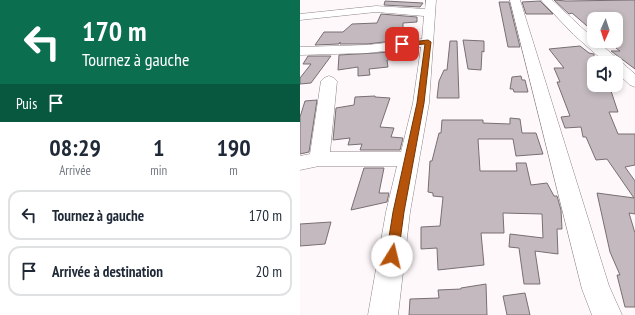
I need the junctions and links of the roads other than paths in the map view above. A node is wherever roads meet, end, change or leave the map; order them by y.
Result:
1 (515, 0) edge
2 (546, 0) edge
3 (358, 5) edge
4 (431, 6) edge
5 (300, 17) edge
6 (428, 42) junction
7 (300, 51) edge
8 (606, 56) edge
9 (623, 71) edge
10 (328, 81) dead end
11 (635, 82) edge
12 (320, 159) junction
13 (409, 159) junction
14 (300, 163) edge
15 (383, 315) edge
16 (607, 315) edge

1 - 16 street
2 - 8 street
3 - 4 street
3 - 5 street
4 - 6 street
6 - 7 street
6 - 13 street
9 - 11 street
10 - 12 street
12 - 13 street
12 - 14 street
13 - 15 street

